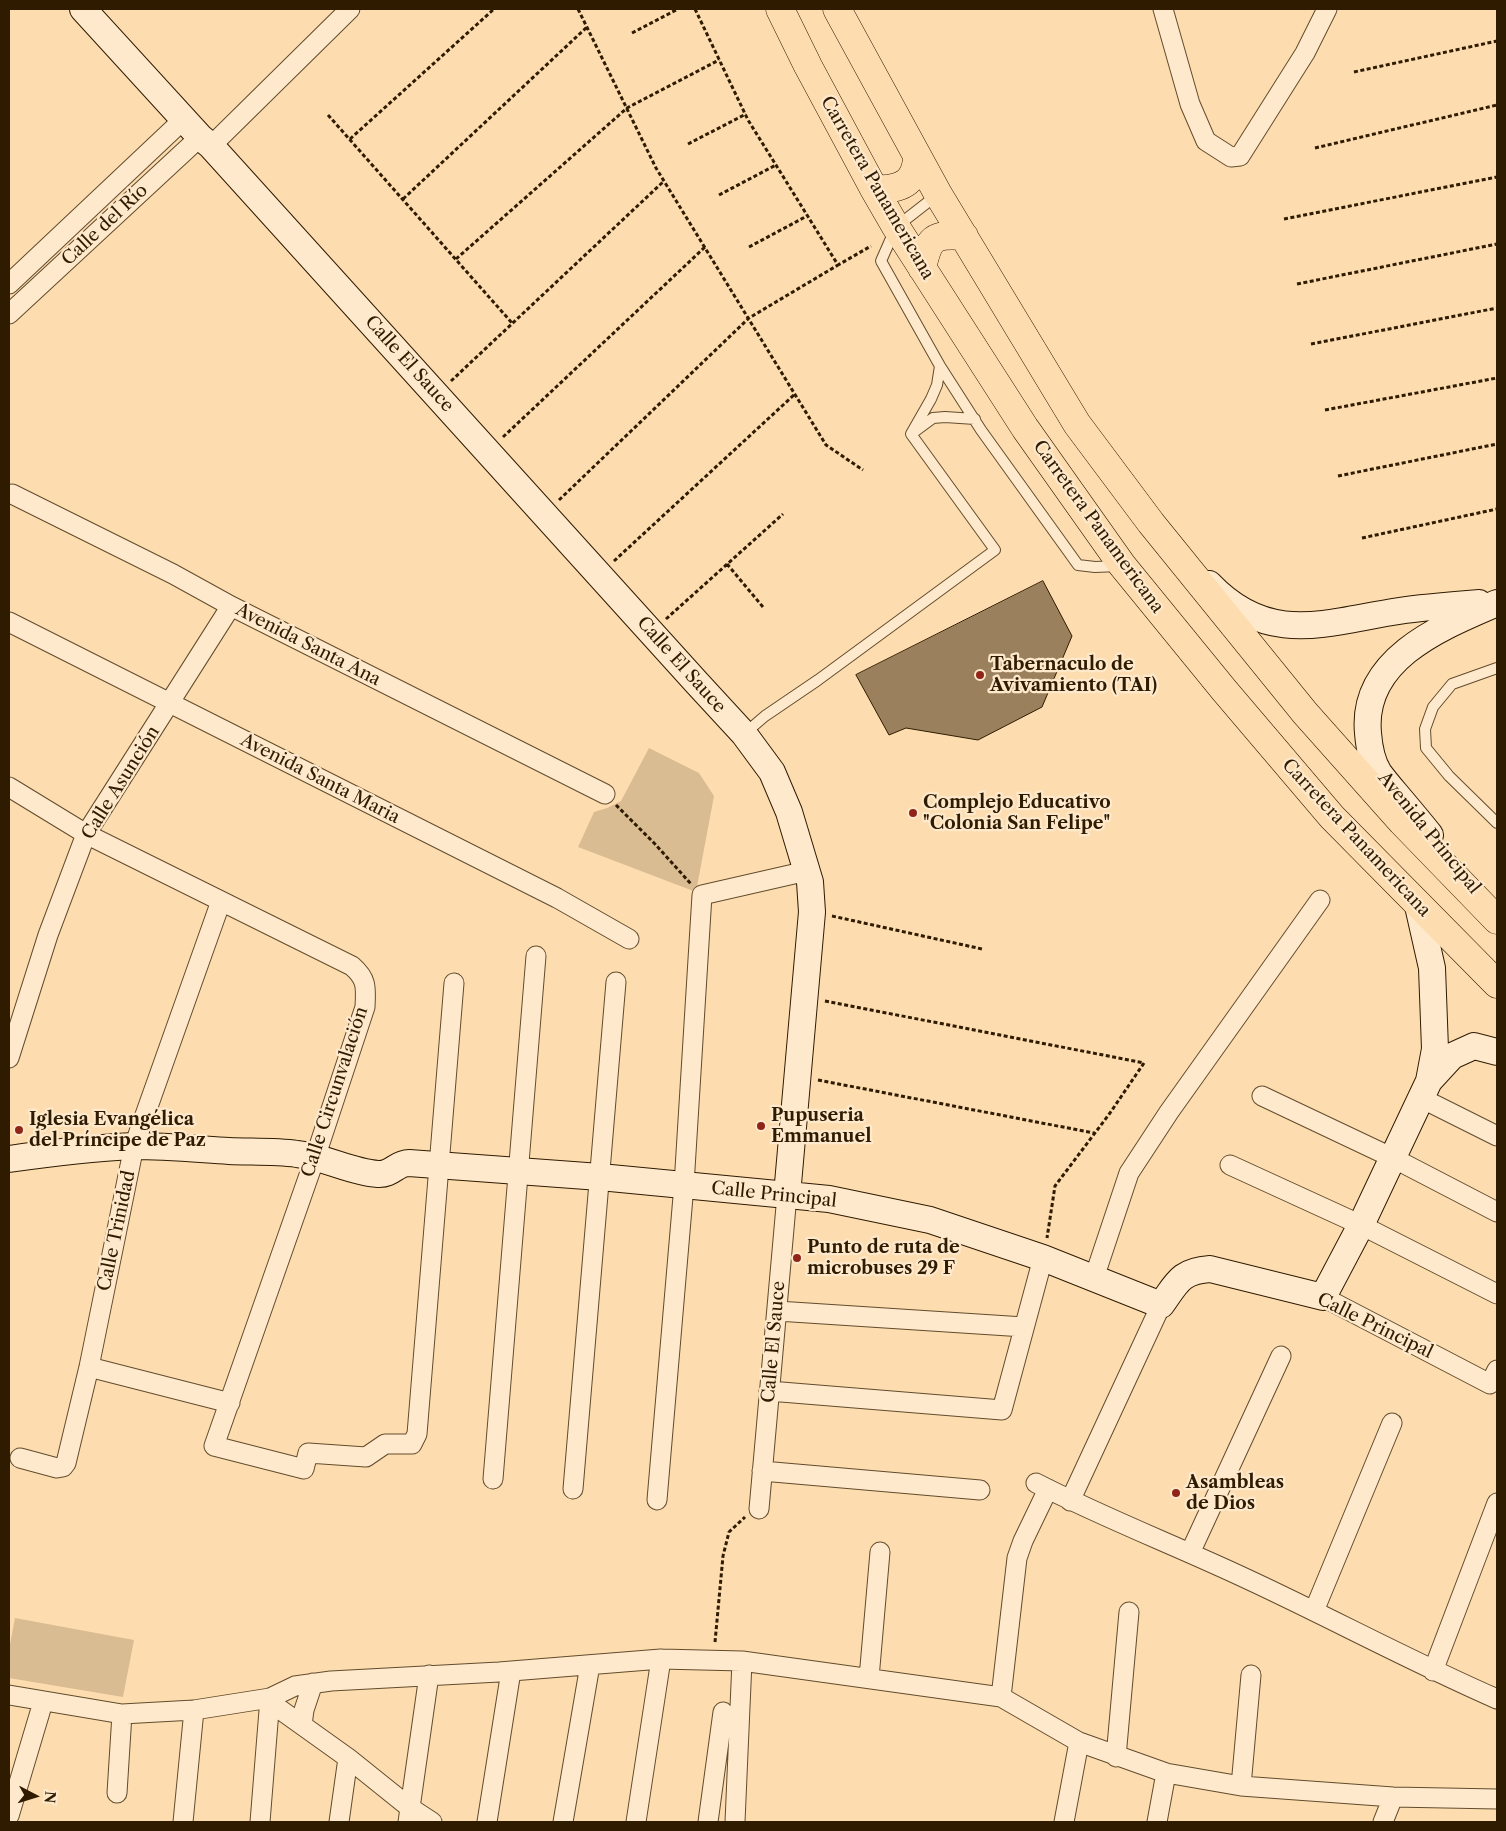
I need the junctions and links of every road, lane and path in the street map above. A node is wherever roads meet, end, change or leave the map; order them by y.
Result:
1 (83, 9) edge
2 (350, 9) edge
3 (494, 9) edge
4 (578, 9) edge
5 (678, 9) edge
6 (695, 9) edge
7 (780, 9) edge
8 (837, 9) edge
9 (1163, 9) edge
10 (1328, 9) edge
11 (587, 27) junction
12 (632, 33) dead end
13 (1497, 41) edge
14 (720, 60) junction
15 (1354, 72) dead end
16 (1497, 105) edge
17 (627, 108) junction
18 (746, 114) junction
19 (328, 115) dead end
20 (198, 134) junction
21 (350, 139) junction
22 (688, 144) dead end
23 (1315, 148) dead end
24 (918, 158) junction
25 (776, 165) junction
26 (1497, 177) edge
27 (664, 181) junction
28 (874, 189) junction
29 (938, 194) junction
30 (718, 195) dead end
31 (403, 199) junction
32 (807, 216) junction
33 (1284, 218) dead end
34 (896, 227) junction
35 (964, 236) junction
36 (1497, 244) edge
37 (749, 246) dead end
38 (871, 246) dead end
39 (705, 247) junction
40 (456, 259) junction
41 (838, 265) junction
42 (922, 268) junction
43 (9, 284) edge
44 (1298, 284) dead end
45 (11, 307) edge
46 (1497, 308) edge
47 (749, 318) junction
48 (512, 323) junction
49 (1311, 344) dead end
50 (940, 366) junction
51 (1497, 378) edge
52 (796, 394) junction
53 (436, 395) junction
54 (1324, 410) dead end
55 (975, 420) junction
56 (911, 434) junction
57 (1497, 444) edge
58 (488, 451) junction
59 (863, 470) dead end
60 (1338, 476) dead end
61 (12, 494) dead end
62 (1497, 509) edge
63 (544, 514) junction
64 (783, 514) dead end
65 (1151, 523) junction
66 (1362, 538) dead end
67 (727, 564) junction
68 (1122, 566) junction
69 (599, 575) junction
70 (1497, 602) edge
71 (231, 606) junction
72 (763, 607) dead end
73 (9, 622) edge
74 (651, 632) junction
75 (1497, 668) edge
76 (170, 704) junction
77 (744, 734) junction
78 (9, 786) edge
79 (605, 794) joint
80 (1497, 823) edge
81 (86, 834) junction
82 (807, 871) junction
83 (702, 895) junction
84 (1320, 900) dead end
85 (221, 901) junction
86 (1418, 906) junction
87 (812, 912) junction
88 (1497, 916) edge
89 (1497, 920) edge
90 (629, 939) dead end
91 (982, 949) dead end
92 (536, 956) dead end
93 (616, 982) dead end
94 (454, 983) dead end
95 (1497, 984) edge
96 (805, 997) junction
97 (1497, 1052) edge
98 (9, 1058) edge
99 (798, 1076) junction
100 (1425, 1090) junction
101 (1262, 1096) dead end
102 (1094, 1133) junction
103 (1497, 1136) edge
104 (134, 1146) junction
105 (315, 1158) junction
106 (1393, 1158) junction
107 (9, 1159) edge
108 (1230, 1164) dead end
109 (438, 1165) junction
110 (519, 1172) junction
111 (600, 1177) junction
112 (684, 1185) junction
113 (787, 1195) junction
114 (1497, 1212) edge
115 (1361, 1225) junction
116 (1044, 1258) junction
117 (1094, 1278) junction
118 (1497, 1294) edge
119 (1323, 1297) junction
120 (1161, 1304) junction
121 (777, 1311) junction
122 (1024, 1327) junction
123 (1281, 1356) dead end
124 (89, 1367) junction
125 (1494, 1377) edge
126 (769, 1391) junction
127 (230, 1402) junction
128 (1392, 1423) dead end
129 (20, 1458) dead end
130 (762, 1471) junction
131 (493, 1478) dead end
132 (573, 1489) dead end
133 (980, 1490) dead end
134 (657, 1500) dead end
135 (1070, 1501) junction
136 (1497, 1503) edge
137 (759, 1509) joint
138 (880, 1552) dead end
139 (1190, 1552) junction
140 (1314, 1611) junction
141 (1129, 1612) dead end
142 (661, 1659) junction
143 (742, 1661) junction
144 (713, 1662) junction
145 (590, 1665) junction
146 (511, 1671) junction
147 (1433, 1671) junction
148 (1250, 1675) dead end
149 (429, 1676) junction
150 (868, 1678) junction
151 (312, 1683) junction
152 (9, 1695) edge
153 (1000, 1697) junction
154 (270, 1698) junction
155 (1497, 1699) edge
156 (44, 1702) junction
157 (194, 1710) junction
158 (723, 1712) dead end
159 (122, 1714) junction
160 (302, 1725) junction
161 (1080, 1742) junction
162 (1116, 1757) junction
163 (348, 1758) junction
164 (1166, 1773) junction
165 (1241, 1786) junction
166 (117, 1793) dead end
167 (1392, 1797) junction
168 (1497, 1799) edge
169 (408, 1815) edge
170 (9, 1816) edge
171 (183, 1822) edge
172 (260, 1822) edge
173 (339, 1822) edge
174 (432, 1822) edge
175 (487, 1822) edge
176 (563, 1822) edge
177 (636, 1822) edge
178 (708, 1822) edge
179 (735, 1822) edge
180 (1064, 1822) edge
181 (1156, 1822) edge
182 (1383, 1822) edge

1 - 20 street, Calle El Sauce
2 - 20 street
3 - 21 path
4 - 11 path
5 - 12 path
6 - 14 path
7 - 28 highway, Carretera Panamericana
8 - 24 highway
9 - 10 street
11 - 17 path
11 - 31 path
13 - 15 path
14 - 17 path
14 - 18 path
16 - 23 path
17 - 27 path
17 - 40 path
18 - 22 path
18 - 25 path
19 - 21 path
20 - 43 street, Calle del Río
20 - 45 street, Calle del Río
20 - 53 street, Calle El Sauce
21 - 31 path
24 - 28 highway
24 - 29 highway
25 - 30 path
25 - 32 path
26 - 33 path
27 - 39 path
27 - 48 path
28 - 34 highway, Carretera Panamericana
29 - 34 lane
29 - 35 highway
31 - 40 path
32 - 37 path
32 - 41 path
34 - 42 highway, Carretera Panamericana
34 - 50 lane
35 - 42 highway
35 - 65 highway
36 - 44 path
38 - 41 path
39 - 47 path
39 - 58 path
40 - 48 path
41 - 47 path
42 - 68 highway, Carretera Panamericana
46 - 49 path
47 - 52 path
47 - 63 path
48 - 53 path
50 - 55 lane
50 - 56 lane
51 - 54 path
52 - 59 path
52 - 69 path
53 - 58 street, Calle El Sauce
55 - 56 lane
55 - 68 lane
56 - 77 lane
57 - 60 path
58 - 63 street, Calle El Sauce
61 - 71 street, Avenida Santa Ana
62 - 66 path
63 - 69 street, Calle El Sauce
64 - 67 path
65 - 70 street, Avenida Principal
65 - 89 highway
67 - 72 path
67 - 74 path
68 - 86 highway, Carretera Panamericana
69 - 74 street, Calle El Sauce
70 - 88 street, Avenida Principal
71 - 76 street, Calle Asunción
71 - 79 street, Avenida Santa Ana
73 - 76 street, Avenida Santa Maria
74 - 77 street, Calle El Sauce
75 - 80 lane
76 - 81 street, Calle Asunción
76 - 90 street, Avenida Santa Maria
77 - 82 street, Calle El Sauce
78 - 81 street, Calle Circunvalación
79 - 83 path
81 - 85 street, Calle Circunvalación
81 - 98 street, Calle Asunción
82 - 83 street
82 - 87 street, Calle El Sauce
83 - 112 street
84 - 117 street
85 - 104 street, Calle Trinidad
85 - 105 street, Calle Circunvalación
86 - 95 highway, Carretera Panamericana
86 - 100 street
87 - 91 path
87 - 96 street, Calle El Sauce
92 - 110 street
93 - 111 street
94 - 109 street
96 - 99 street, Calle El Sauce
96 - 102 path
97 - 100 street
99 - 102 path
99 - 113 street, Calle El Sauce
100 - 103 street
100 - 106 street
101 - 106 street
102 - 116 path
104 - 105 street, Calle Principal
104 - 107 street, Calle Principal
104 - 124 street, Calle Trinidad
105 - 109 street, Calle Principal
105 - 127 street, Calle Circunvalación
106 - 114 street
106 - 115 street
108 - 115 street
109 - 110 street, Calle Principal
109 - 127 street, Calle Circunvalación
110 - 111 street, Calle Principal
110 - 131 street
111 - 112 street, Calle Principal
111 - 132 street
112 - 113 street, Calle Principal
112 - 134 street
113 - 116 street, Calle Principal
113 - 121 street, Calle El Sauce
115 - 118 street
115 - 119 street
116 - 117 street, Calle Principal
116 - 122 street
117 - 120 street, Calle Principal
119 - 120 street, Calle Principal
119 - 125 street, Calle Principal
120 - 135 street
121 - 122 street
121 - 126 street, Calle El Sauce
122 - 126 street
123 - 139 street
124 - 127 street
124 - 129 street, Calle Trinidad
126 - 130 street, Calle El Sauce
128 - 140 street
130 - 133 street
130 - 137 street, Calle El Sauce
135 - 139 street
135 - 153 street
136 - 147 street
137 - 144 path
138 - 150 street
139 - 140 street
140 - 147 street
141 - 162 street
142 - 144 street
142 - 145 street
142 - 177 street
143 - 144 street
143 - 150 street
143 - 179 street
145 - 146 street
145 - 176 street
146 - 149 street
146 - 175 street
147 - 155 street
148 - 165 street
149 - 151 street
149 - 169 street
150 - 153 street
151 - 154 street
151 - 160 street
152 - 156 street
153 - 161 street
154 - 157 street
154 - 160 street
154 - 172 street
156 - 159 street
156 - 170 street
157 - 159 street
157 - 171 street
158 - 178 street
159 - 166 street
160 - 163 street
161 - 162 street
161 - 180 street
162 - 164 street
163 - 169 street
163 - 173 street
164 - 165 street
164 - 181 street
165 - 167 street
167 - 168 street
167 - 182 street
169 - 174 street

